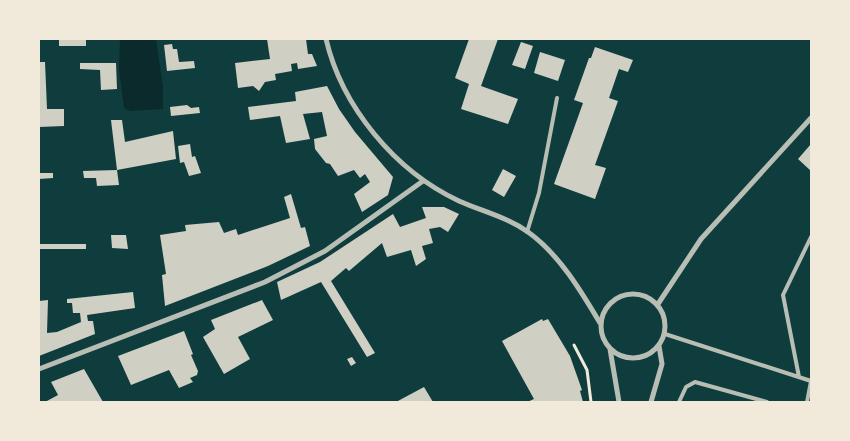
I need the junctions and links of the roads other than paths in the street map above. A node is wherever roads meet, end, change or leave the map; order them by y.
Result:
1 (326, 39) edge
2 (557, 98) dead end
3 (811, 118) edge
4 (423, 181) junction
5 (528, 232) junction
6 (811, 237) edge
7 (658, 304) junction
8 (600, 323) junction
9 (665, 334) junction
10 (659, 346) junction
11 (610, 349) junction
12 (39, 369) edge
13 (799, 377) junction
14 (811, 381) edge
15 (619, 402) edge
16 (650, 402) edge
17 (679, 402) edge
18 (767, 402) edge
19 (806, 402) edge

1 - 4 street
2 - 5 lane
3 - 7 street
4 - 5 street
4 - 12 street
5 - 8 street
6 - 13 lane
7 - 8 street
7 - 9 street
8 - 11 street
9 - 10 street
9 - 13 lane
10 - 11 street
10 - 16 street
11 - 15 street
13 - 14 lane
14 - 19 lane
17 - 18 lane

